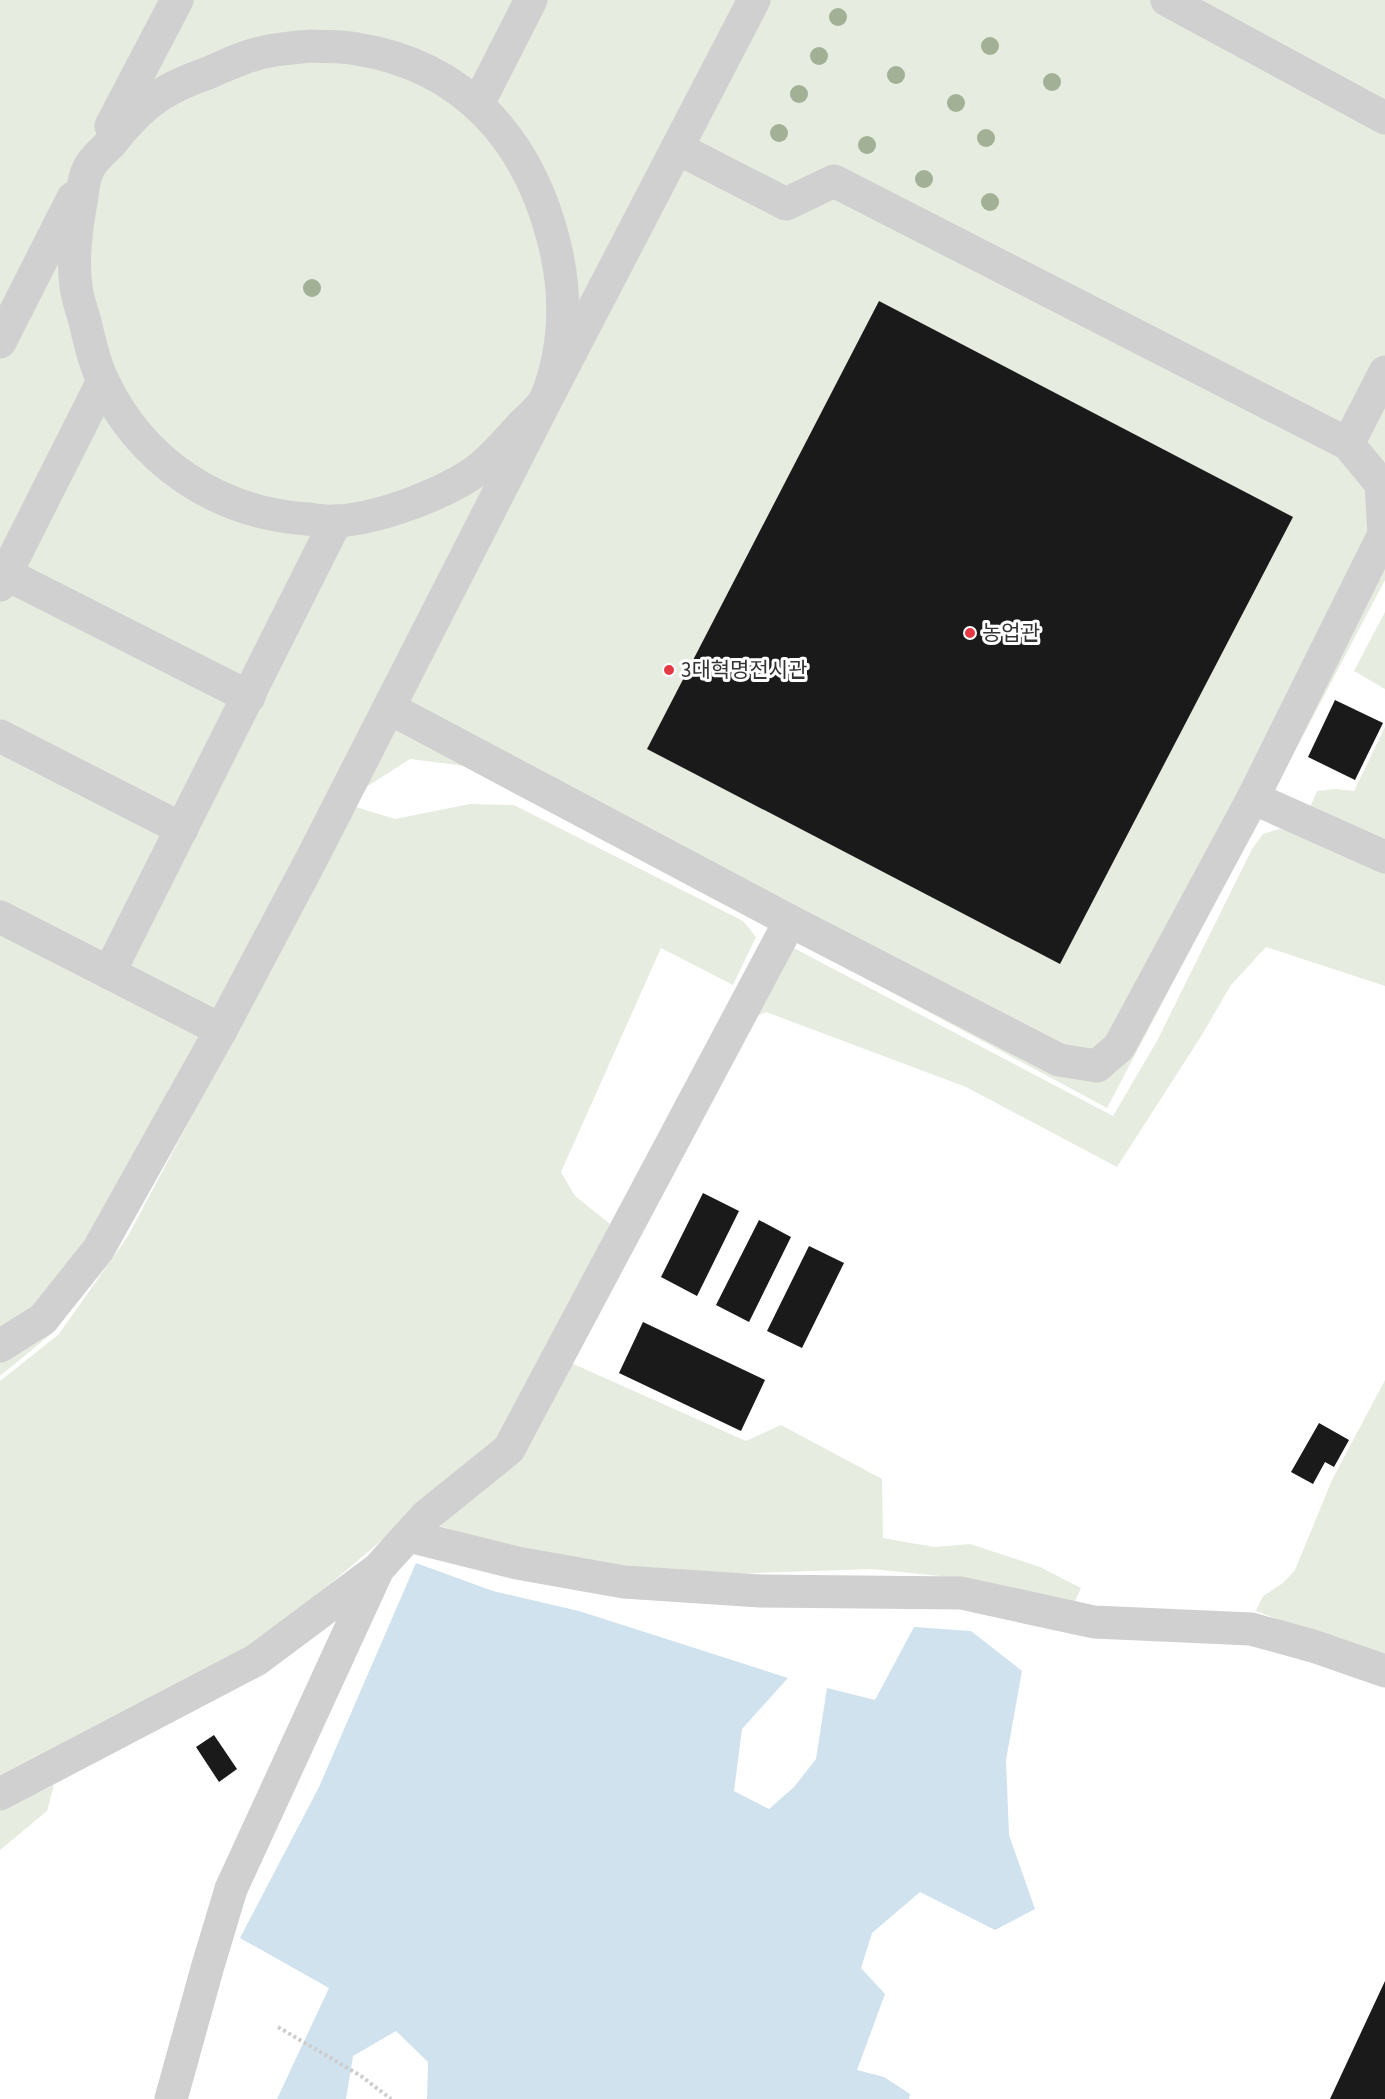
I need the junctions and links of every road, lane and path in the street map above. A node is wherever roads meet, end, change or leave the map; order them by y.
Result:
1 (177, 0) edge
2 (531, 0) edge
3 (753, 0) edge
4 (1167, 0) edge
5 (478, 104) junction
6 (1385, 118) edge
7 (678, 148) junction
8 (87, 169) junction
9 (0, 342) edge
10 (1385, 372) edge
11 (103, 381) junction
12 (546, 400) junction
13 (1348, 444) junction
14 (336, 521) junction
15 (3, 580) edge
16 (249, 698) junction
17 (389, 708) junction
18 (0, 736) edge
19 (1253, 798) junction
20 (182, 829) junction
21 (1385, 857) edge
22 (0, 917) edge
23 (790, 921) junction
24 (109, 973) junction
25 (221, 1030) junction
26 (0, 1346) edge
27 (409, 1536) junction
28 (378, 1569) junction
29 (1385, 1671) edge
30 (0, 1794) edge
31 (278, 2027) dead end
32 (171, 2099) edge
33 (391, 2099) edge

1 - 8 lane
2 - 5 lane
3 - 7 lane
4 - 6 lane
5 - 8 lane
5 - 12 lane
7 - 12 lane
7 - 13 lane
8 - 9 lane
8 - 11 lane
10 - 13 lane
11 - 14 lane
11 - 15 lane
12 - 14 lane
12 - 17 lane
13 - 19 lane
14 - 16 lane
15 - 16 lane
16 - 20 lane
17 - 23 lane
17 - 25 lane
18 - 20 lane
19 - 21 lane
19 - 23 lane
20 - 24 lane
22 - 24 lane
23 - 27 lane
24 - 25 lane
25 - 26 lane
27 - 28 lane
27 - 29 lane
28 - 30 lane
28 - 32 lane
31 - 33 path

